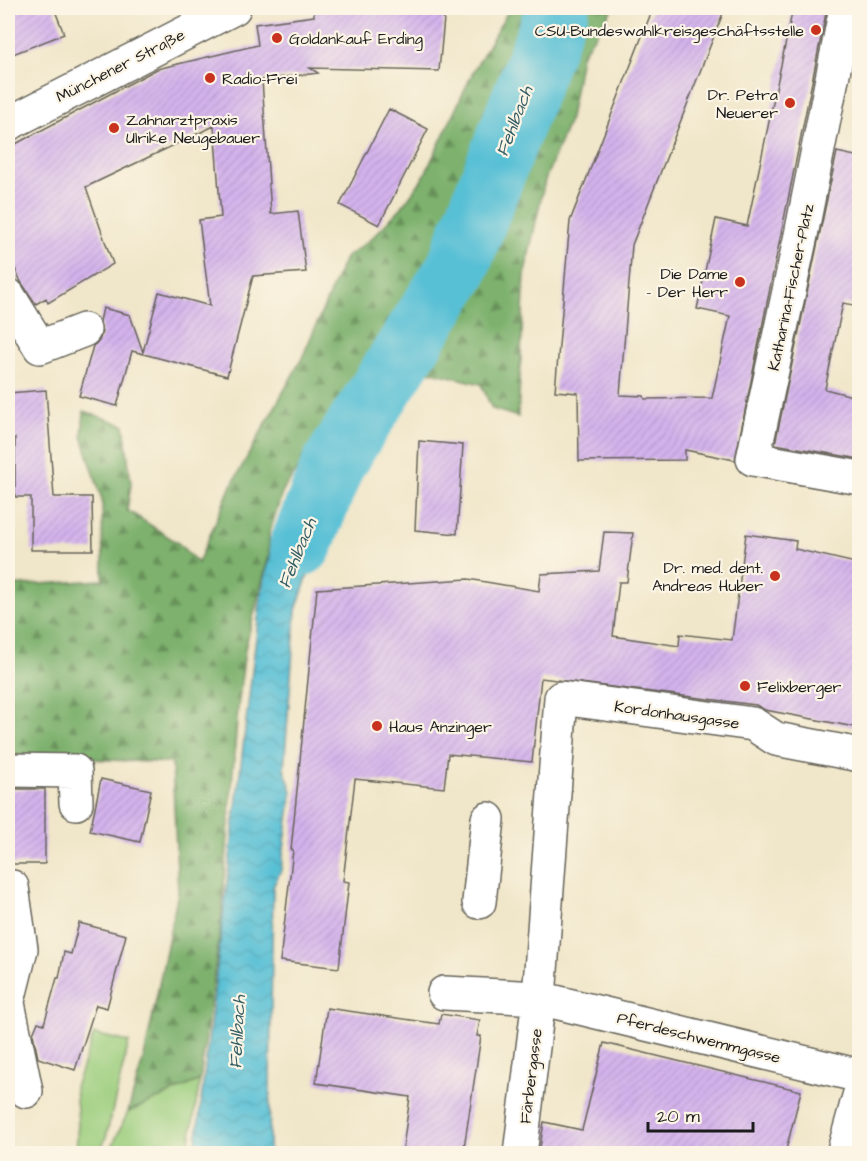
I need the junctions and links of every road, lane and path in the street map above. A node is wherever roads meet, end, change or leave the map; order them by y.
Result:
1 (234, 8) edge
2 (846, 8) edge
3 (8, 124) edge
4 (8, 295) edge
5 (84, 330) dead end
6 (860, 478) edge
7 (860, 755) edge
8 (8, 770) edge
9 (76, 803) dead end
10 (488, 819) dead end
11 (8, 888) edge
12 (478, 902) dead end
13 (444, 993) dead end
14 (539, 998) junction
15 (8, 1002) edge
16 (860, 1076) edge
17 (26, 1091) dead end
18 (860, 1093) edge
19 (520, 1154) edge
20 (843, 1154) edge

1 - 3 street, Münchener Straße
2 - 6 street, Katharina-Fischer-Platz
4 - 5 street
7 - 14 street, Kordonhausgasse
8 - 9 street
10 - 12 street
11 - 15 street
13 - 14 street, Pferdeschwemmgasse
14 - 16 street, Pferdeschwemmgasse
14 - 19 street, Färbergasse
15 - 17 street
18 - 20 street

